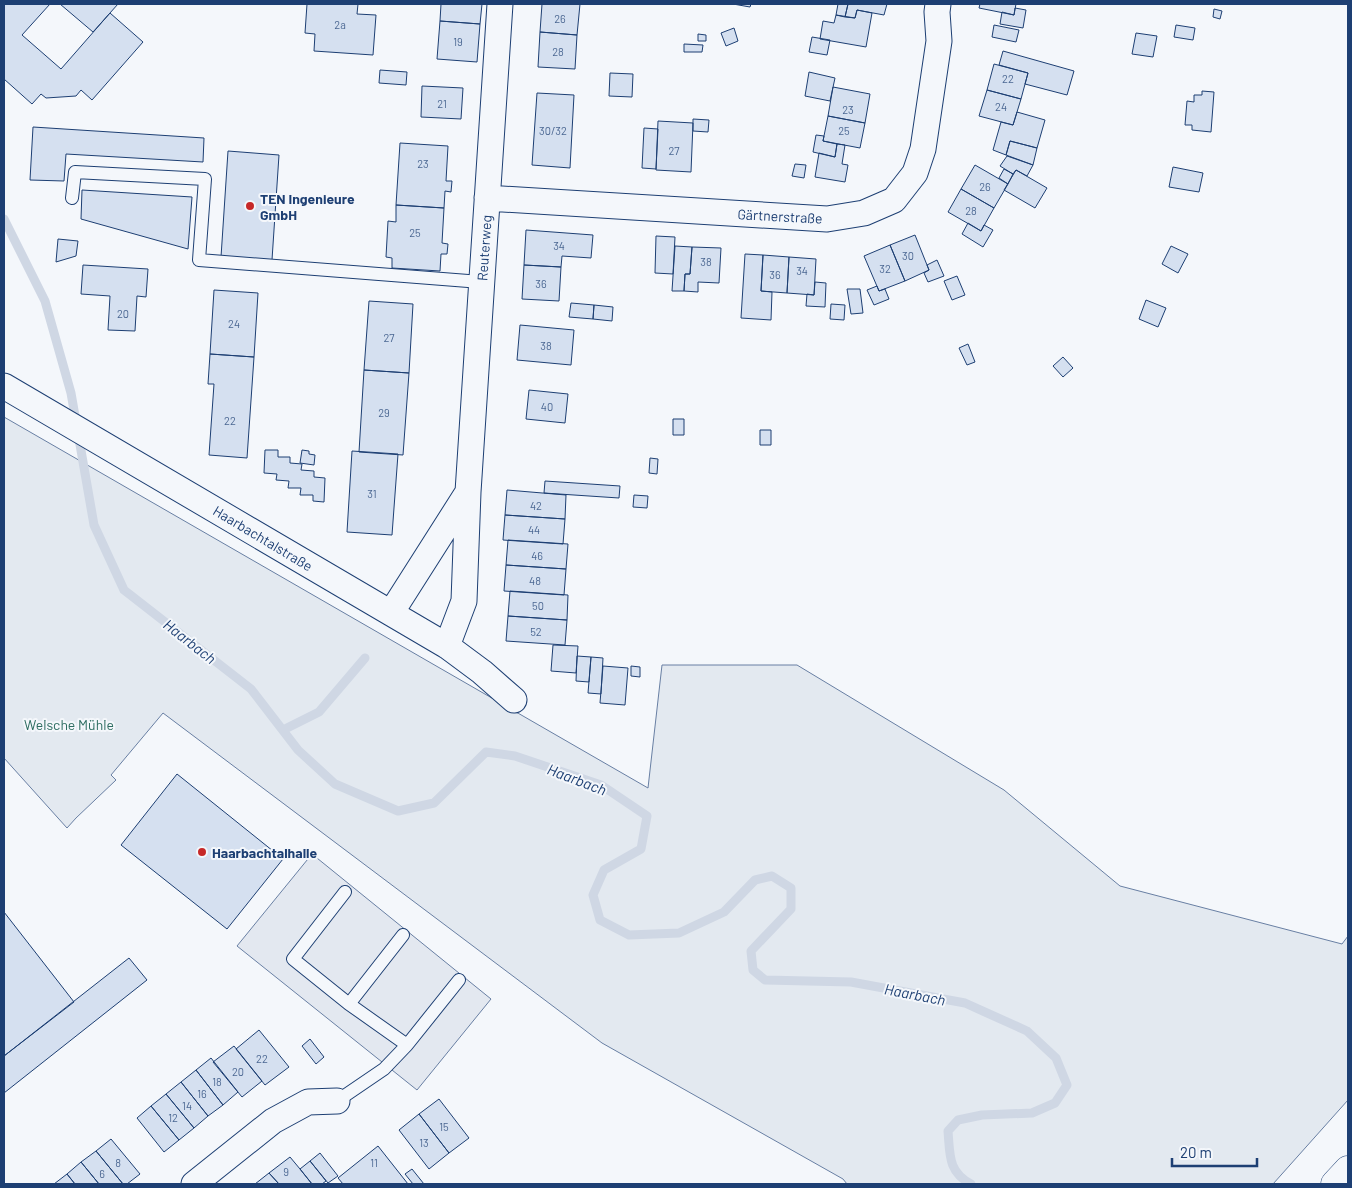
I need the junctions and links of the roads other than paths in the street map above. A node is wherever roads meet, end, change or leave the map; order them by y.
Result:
1 (500, 4) edge
2 (938, 4) edge
3 (72, 198) dead end
4 (487, 198) junction
5 (481, 282) junction
6 (4, 386) edge
7 (468, 492) junction
8 (390, 613) junction
9 (447, 646) junction
10 (514, 700) dead end
11 (345, 892) dead end
12 (403, 935) dead end
13 (459, 980) dead end
14 (349, 1004) junction
15 (407, 1045) junction
16 (337, 1101) joint
17 (1348, 1170) edge
18 (194, 1184) edge
19 (1335, 1184) edge

1 - 4 street, Reuterweg
2 - 4 street, Gärtnerstraße
3 - 5 lane
4 - 5 street, Reuterweg
5 - 7 street, Reuterweg
6 - 8 street, Haarbachtalstraße
7 - 8 street, Reuterweg
7 - 9 street, Reuterweg
8 - 9 street, Haarbachtalstraße
9 - 10 street, Haarbachtalstraße
11 - 14 lane
12 - 14 lane
13 - 15 lane
14 - 15 lane
15 - 16 lane
16 - 18 street
17 - 19 highway

